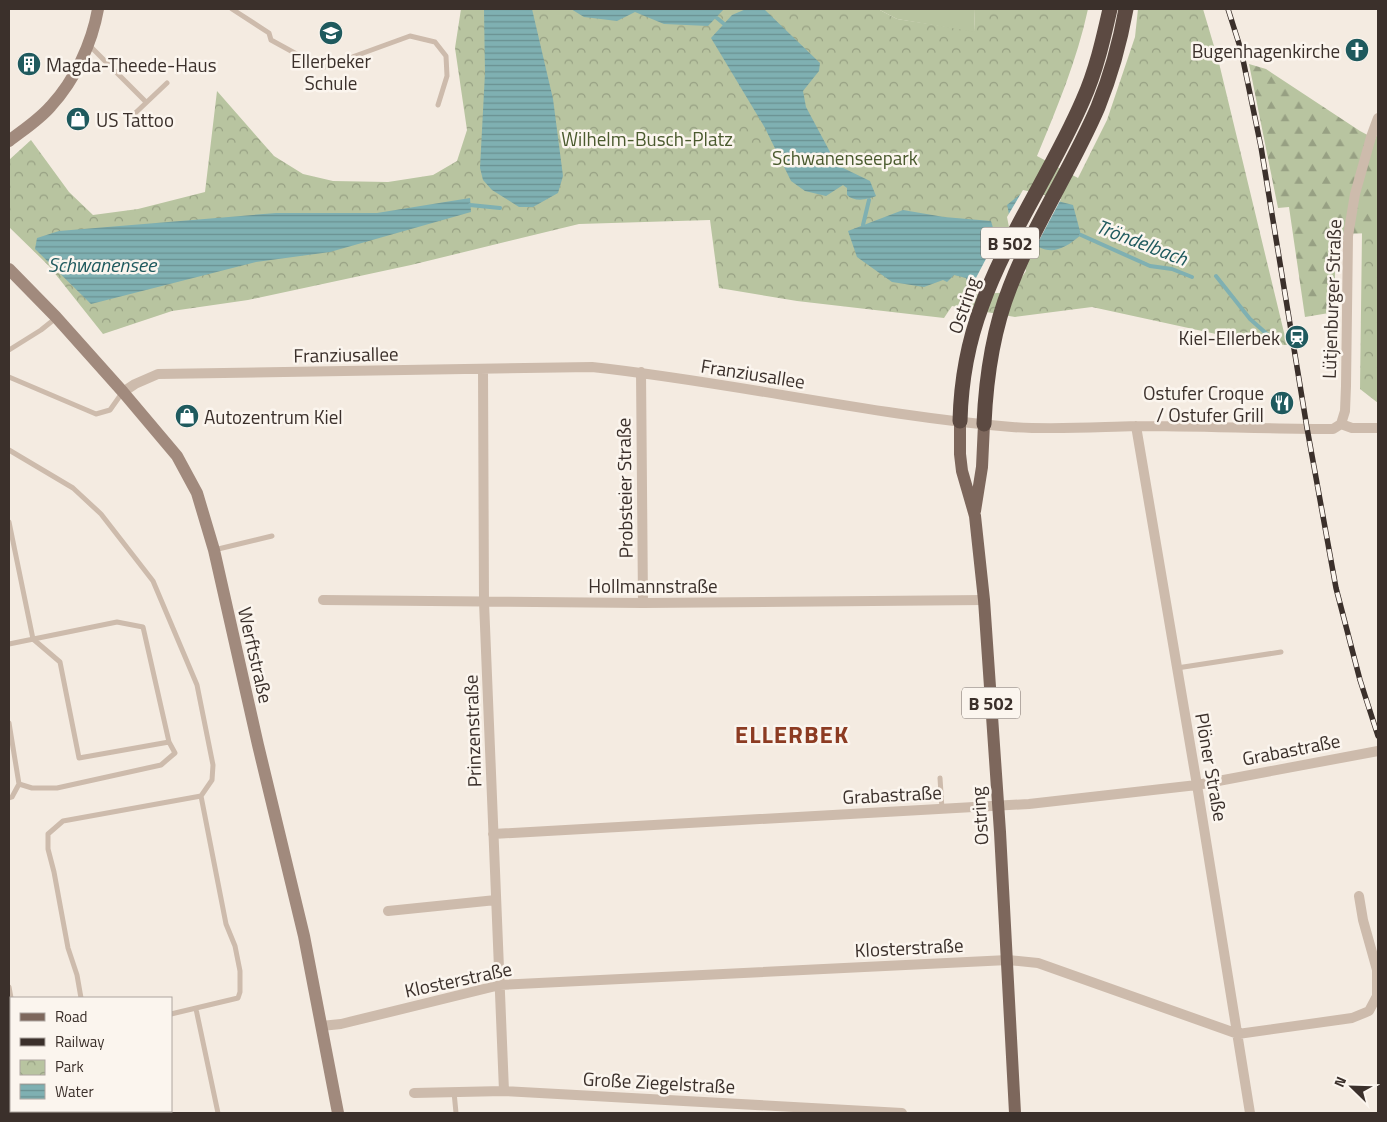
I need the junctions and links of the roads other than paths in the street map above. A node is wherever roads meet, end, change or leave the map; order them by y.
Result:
1 (98, 9) edge
2 (232, 9) edge
3 (1110, 9) edge
4 (1126, 9) edge
5 (88, 44) junction
6 (167, 83) dead end
7 (146, 102) junction
8 (438, 105) dead end
9 (1378, 118) edge
10 (129, 119) dead end
11 (9, 141) edge
12 (9, 269) edge
13 (56, 317) junction
14 (9, 350) edge
15 (483, 369) junction
16 (641, 372) junction
17 (9, 377) edge
18 (123, 392) junction
19 (960, 421) junction
20 (984, 424) junction
21 (1341, 424) junction
22 (1136, 426) junction
23 (1378, 428) edge
24 (9, 450) edge
25 (975, 516) junction
26 (9, 522) edge
27 (272, 536) dead end
28 (214, 550) junction
29 (322, 600) dead end
30 (984, 600) junction
31 (484, 602) junction
32 (643, 603) junction
33 (33, 639) junction
34 (9, 644) edge
35 (1281, 652) dead end
36 (1177, 668) junction
37 (9, 723) edge
38 (169, 742) junction
39 (1378, 751) edge
40 (940, 778) dead end
41 (19, 784) junction
42 (1197, 785) junction
43 (201, 796) junction
44 (9, 798) edge
45 (998, 806) junction
46 (942, 808) junction
47 (493, 834) junction
48 (1359, 896) dead end
49 (496, 900) junction
50 (388, 911) dead end
51 (1008, 960) junction
52 (500, 985) junction
53 (81, 997) edge
54 (196, 1008) junction
55 (172, 1014) edge
56 (321, 1026) junction
57 (1238, 1034) junction
58 (504, 1091) junction
59 (454, 1092) junction
60 (414, 1093) dead end
61 (218, 1113) edge
62 (338, 1113) edge
63 (456, 1113) edge
64 (902, 1113) edge
65 (1015, 1113) edge
66 (1250, 1113) edge

1 - 5 main road
2 - 8 lane
3 - 19 highway, Ostring / B 502
4 - 20 highway, Ostring / B 502
5 - 7 lane
5 - 11 main road
6 - 7 lane
7 - 10 lane
9 - 21 street, Lütjenburger Straße
12 - 13 main road, Werftstraße
13 - 14 lane
13 - 18 main road, Werftstraße
15 - 16 street, Franziusallee
15 - 18 street, Franziusallee
15 - 31 street, Prinzenstraße
16 - 19 street, Franziusallee
16 - 32 street, Probsteier Straße
17 - 18 lane
18 - 28 main road, Werftstraße
19 - 20 street, Franziusallee
19 - 25 main road, Ostring / B 502
20 - 22 street, Franziusallee
20 - 25 main road, Ostring / B 502
21 - 22 street, Franziusallee
21 - 23 street, Franziusallee
22 - 36 street, Plöner Straße
24 - 43 lane
25 - 30 main road, Ostring / B 502
26 - 33 lane
27 - 28 lane
28 - 56 main road, Werftstraße
29 - 31 street, Hollmannstraße
30 - 32 street, Hollmannstraße
30 - 45 main road, Ostring / B 502
31 - 32 street, Hollmannstraße
31 - 47 street, Prinzenstraße
33 - 34 lane
33 - 38 lane
33 - 38 lane
35 - 36 lane
36 - 42 street, Plöner Straße
37 - 41 lane
38 - 41 lane
39 - 42 street, Grabastraße
40 - 46 lane
41 - 44 lane
42 - 45 street, Grabastraße
42 - 57 street, Plöner Straße
43 - 53 lane
43 - 54 lane
45 - 46 street, Grabastraße
45 - 51 main road, Ostring / B 502
46 - 47 street, Grabastraße
47 - 49 street, Prinzenstraße
48 - 57 street, Klosterstraße
49 - 50 street
49 - 52 street, Prinzenstraße
51 - 52 street, Klosterstraße
51 - 57 street, Klosterstraße
51 - 65 main road, Ostring / B 502
52 - 56 street, Klosterstraße
52 - 58 street, Prinzenstraße
54 - 55 lane
54 - 61 lane
56 - 62 main road, Werftstraße
57 - 66 street, Plöner Straße
58 - 59 street, Große Ziegelstraße
58 - 64 street, Große Ziegelstraße
59 - 60 street, Große Ziegelstraße
59 - 63 lane

